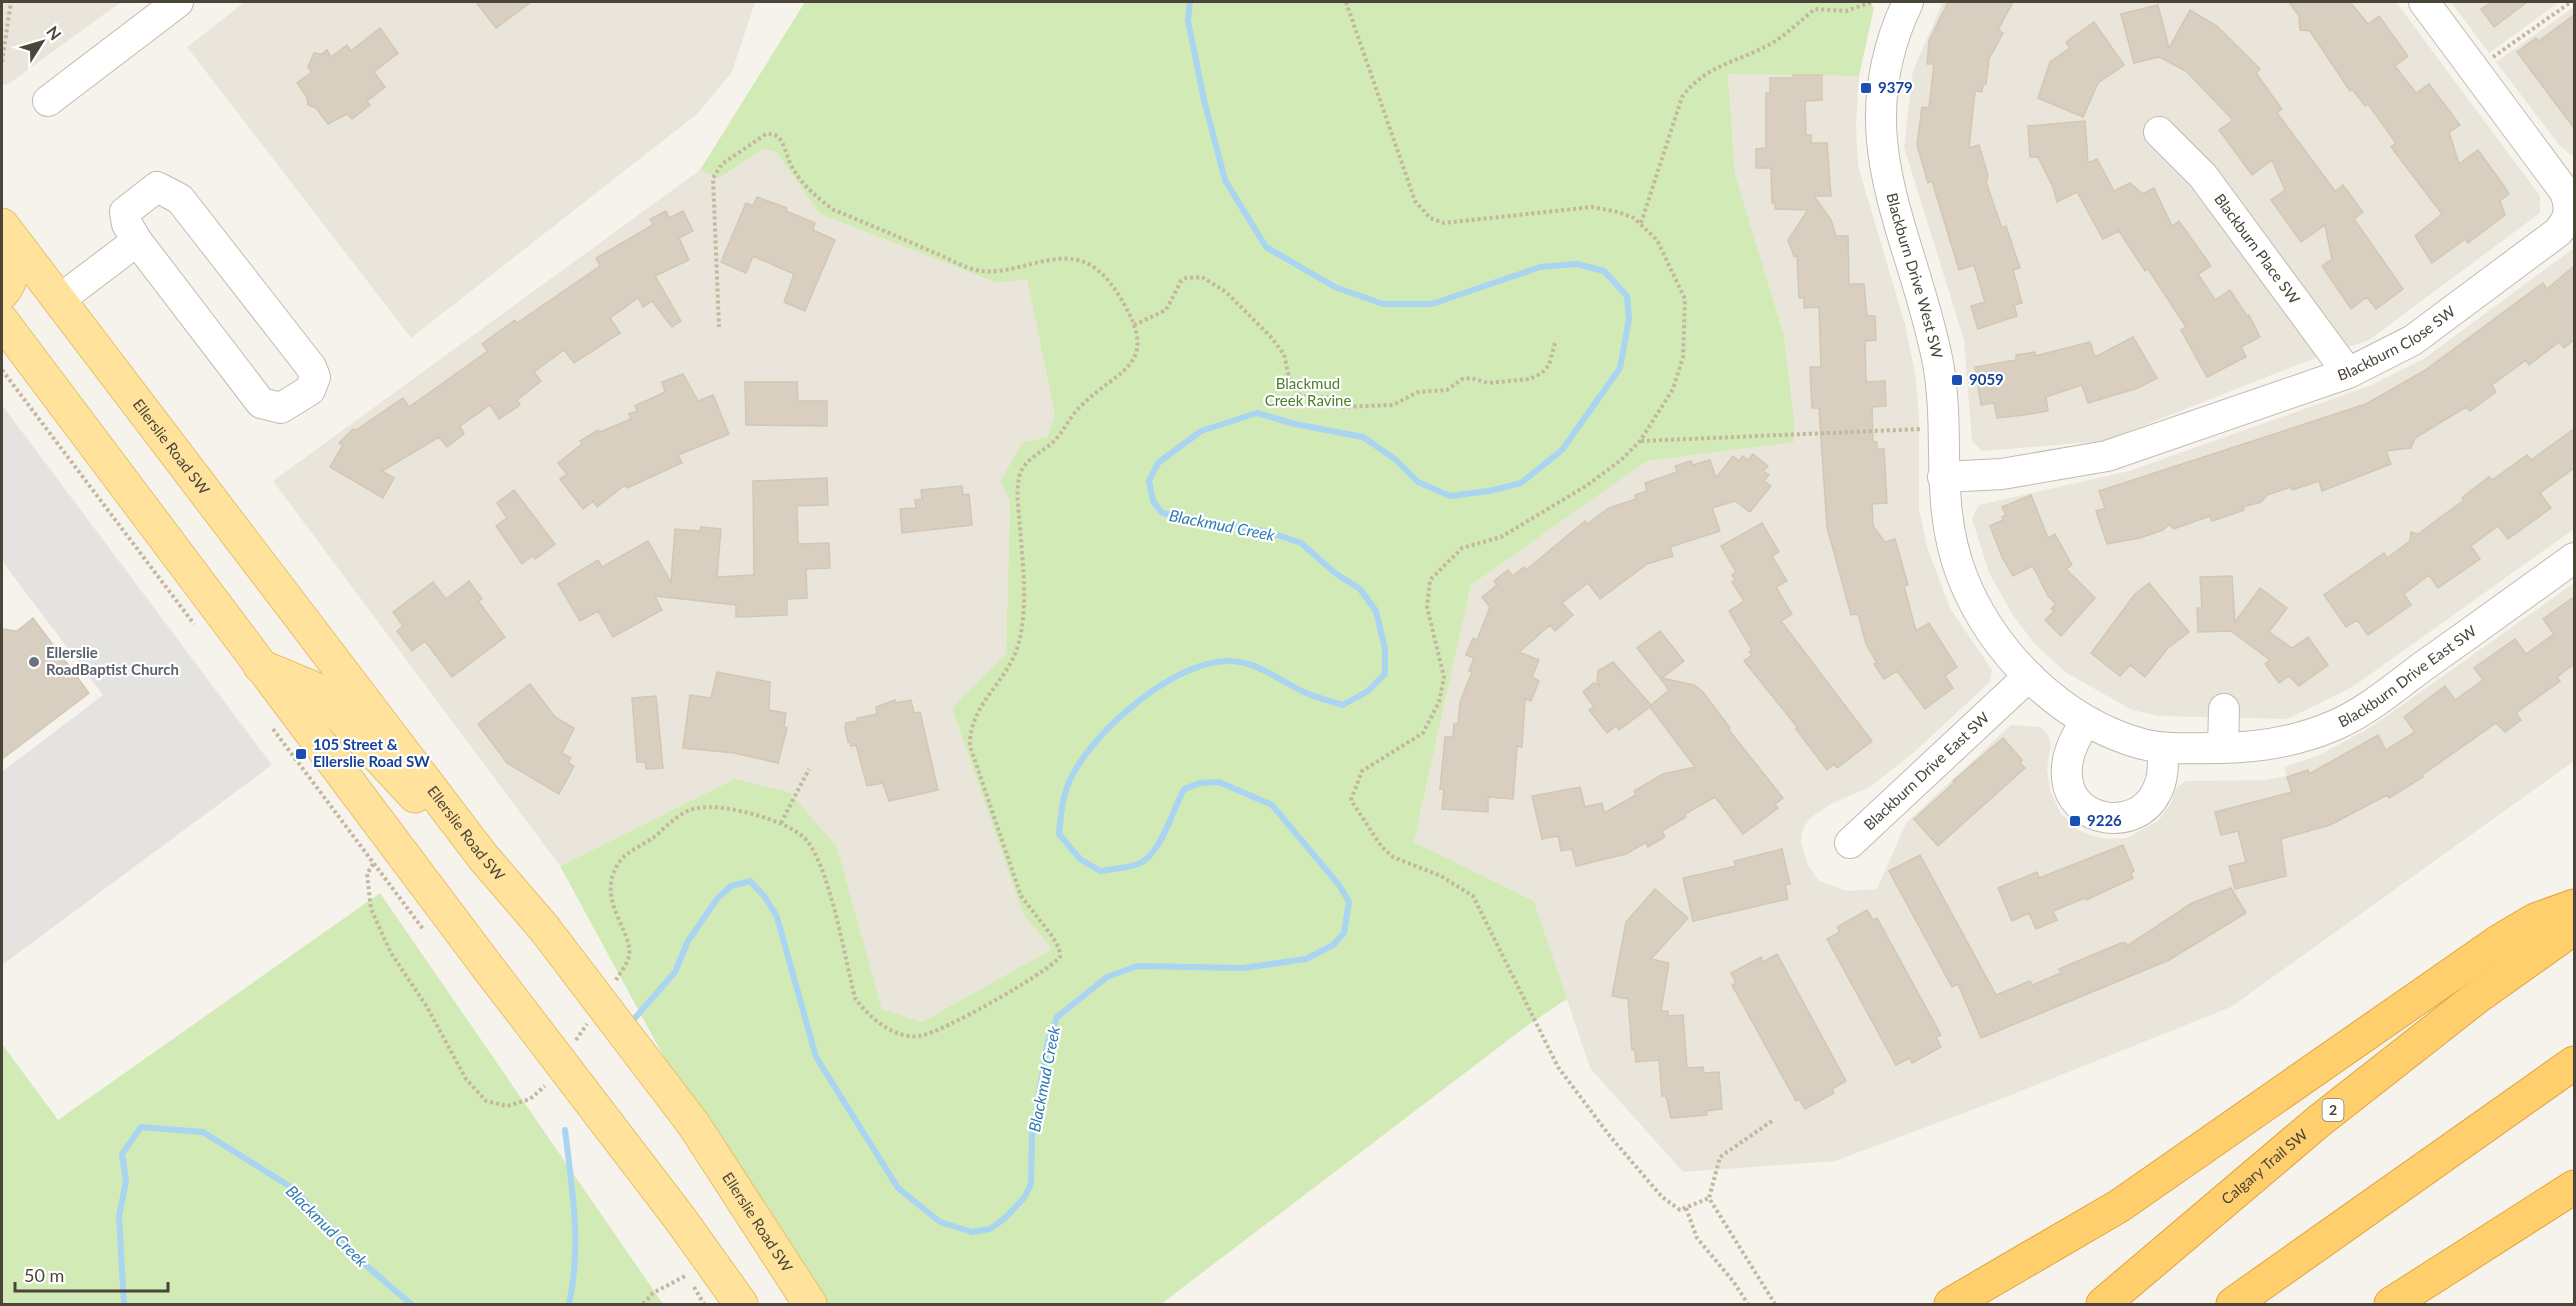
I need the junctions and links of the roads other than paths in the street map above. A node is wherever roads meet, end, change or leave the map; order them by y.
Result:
1 (178, 2) edge
2 (1908, 2) edge
3 (2424, 2) edge
4 (48, 101) dead end
5 (2159, 132) dead end
6 (3, 227) edge
7 (136, 240) junction
8 (2, 293) edge
9 (59, 300) junction
10 (2, 321) edge
11 (2348, 373) junction
12 (1943, 477) junction
13 (2574, 558) edge
14 (260, 666) junction
15 (2029, 676) junction
16 (2224, 709) dead end
17 (2086, 721) junction
18 (2163, 748) junction
19 (2223, 748) junction
20 (1850, 843) dead end
21 (483, 857) junction
22 (2574, 906) edge
23 (2574, 928) edge
24 (2574, 1063) edge
25 (2574, 1187) edge
26 (741, 1305) edge
27 (810, 1305) edge
28 (1951, 1305) edge
29 (2103, 1305) edge
30 (2233, 1305) edge
31 (2391, 1305) edge

1 - 4 street
2 - 12 street, Blackburn Drive West SW
3 - 11 street, Blackburn Close SW
5 - 11 street, Blackburn Place SW
6 - 8 main road
6 - 9 main road, Ellerslie Road SW
7 - 7 street
7 - 9 street
9 - 21 main road, Ellerslie Road SW
10 - 14 main road
11 - 12 street, Blackburn Close SW
12 - 15 street, Blackburn Drive West SW
13 - 19 street, Blackburn Drive East SW
14 - 21 main road
14 - 26 main road, bridge
15 - 17 street, Blackburn Drive East SW
15 - 20 street, Blackburn Drive East SW
16 - 19 street
17 - 18 street, Blackburn Drive East SW
17 - 18 street
18 - 19 street, Blackburn Drive East SW
21 - 27 main road, Ellerslie Road SW, bridge
22 - 28 highway
23 - 29 highway, Calgary Trail SW / 2
24 - 30 highway
25 - 31 highway

